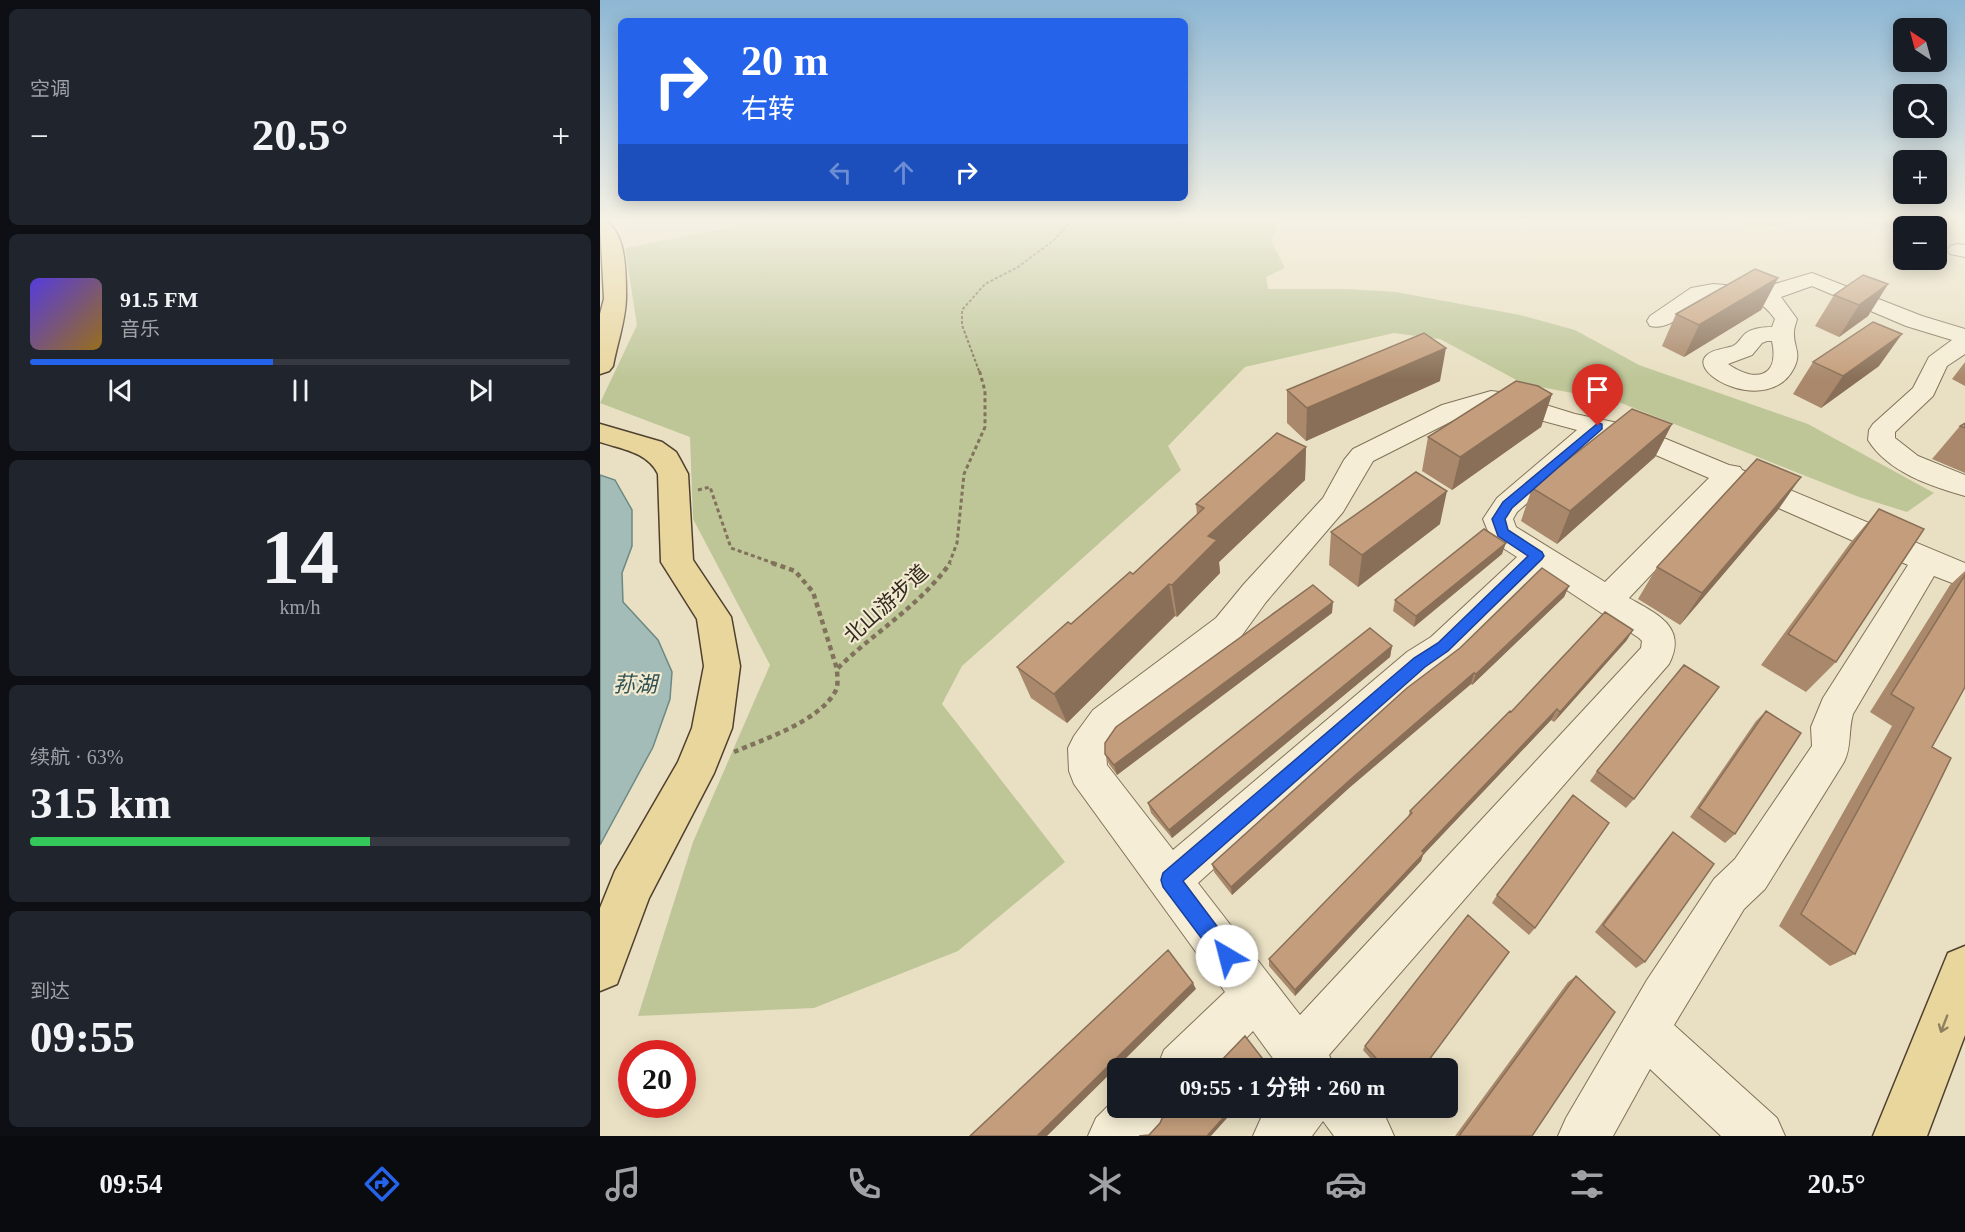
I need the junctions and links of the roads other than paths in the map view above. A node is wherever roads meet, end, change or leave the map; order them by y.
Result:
1 (613, 273) edge
2 (1761, 294) junction
3 (1658, 321) dead end
4 (1782, 334) dead end
5 (1965, 337) edge
6 (600, 366) edge
7 (1598, 426) junction
8 (600, 433) edge
9 (1730, 474) junction
10 (1965, 486) edge
11 (1538, 556) junction
12 (1928, 559) junction
13 (1965, 576) edge
14 (1607, 600) junction
15 (1170, 880) junction
16 (600, 967) edge
17 (1965, 970) edge
18 (1255, 995) junction
19 (1644, 1031) junction
20 (1192, 1058) edge
21 (1302, 1058) edge
22 (1306, 1058) edge
23 (1132, 1118) edge
24 (1294, 1118) edge
25 (1352, 1118) edge
26 (1114, 1136) edge
27 (1279, 1136) edge
28 (1368, 1136) edge
29 (1584, 1136) edge
30 (1758, 1136) edge
31 (1900, 1136) edge

1 - 6 main road
2 - 3 lane
2 - 4 lane
2 - 5 lane
5 - 10 lane
7 - 9 lane
7 - 11 lane
7 - 15 lane
8 - 16 main road
9 - 12 lane
9 - 14 lane
11 - 14 lane
11 - 15 lane
12 - 13 lane
12 - 19 lane
14 - 22 lane
15 - 18 lane
17 -> 31 main road
18 - 20 lane
18 - 21 lane
19 - 29 lane
19 - 30 lane
23 - 26 lane
24 - 27 lane
25 - 28 lane

